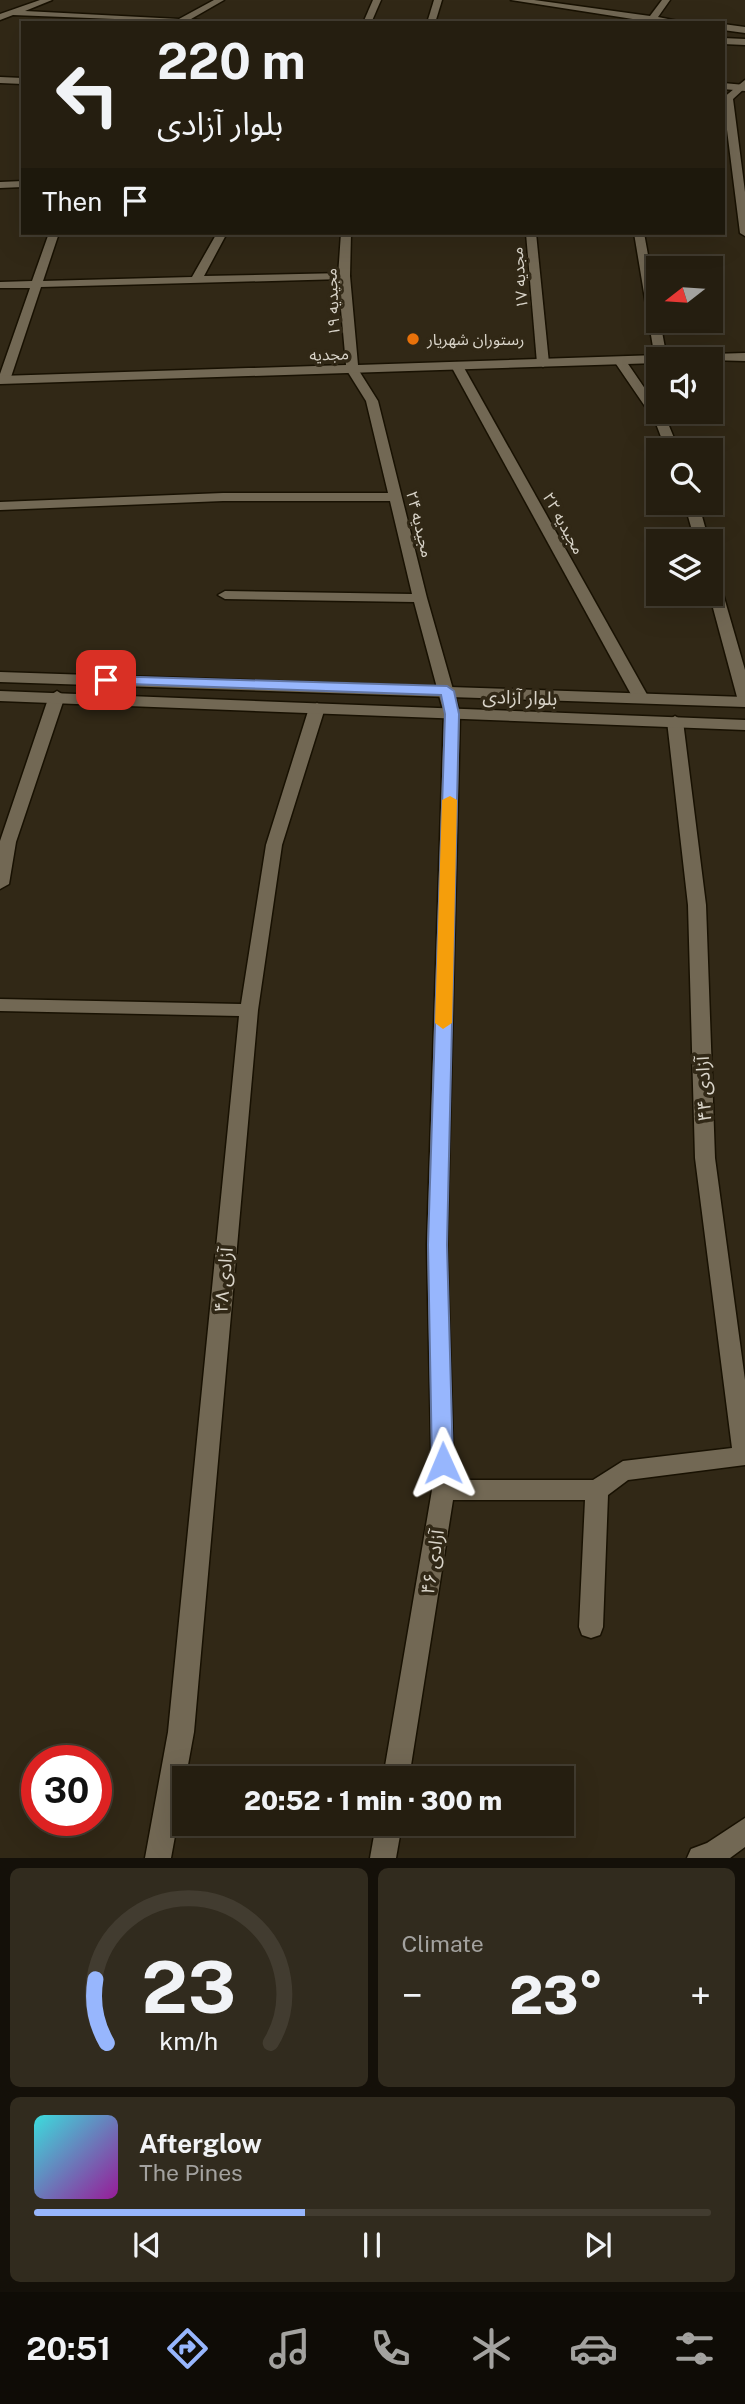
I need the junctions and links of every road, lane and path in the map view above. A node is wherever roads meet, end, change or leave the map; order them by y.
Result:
1 (48, 0) edge
2 (220, 0) edge
3 (377, 0) edge
4 (438, 0) edge
5 (514, 0) edge
6 (666, 0) edge
7 (540, 2) edge
8 (13, 13) junction
9 (0, 18) edge
10 (652, 19) junction
11 (181, 21) edge
12 (368, 21) edge
13 (432, 21) edge
14 (668, 21) edge
15 (725, 27) edge
16 (745, 30) edge
17 (725, 41) edge
18 (745, 42) edge
19 (0, 80) edge
20 (21, 80) edge
21 (725, 86) edge
22 (744, 86) edge
23 (21, 184) edge
24 (0, 185) edge
25 (745, 233) edge
26 (53, 235) edge
27 (221, 235) edge
28 (346, 235) edge
29 (531, 235) edge
30 (639, 235) edge
31 (344, 276) junction
32 (196, 280) junction
33 (36, 284) junction
34 (0, 285) edge
35 (658, 347) edge
36 (745, 357) edge
37 (723, 358) edge
38 (646, 360) edge
39 (620, 361) junction
40 (543, 363) junction
41 (457, 366) junction
42 (352, 369) junction
43 (2, 380) edge
44 (668, 438) edge
45 (395, 498) junction
46 (0, 506) edge
47 (225, 595) dead end
48 (420, 598) junction
49 (719, 606) edge
50 (0, 677) edge
51 (447, 691) junction
52 (0, 696) edge
53 (57, 696) junction
54 (318, 697) junction
55 (641, 698) junction
56 (745, 699) edge
57 (452, 714) junction
58 (675, 722) junction
59 (745, 725) edge
60 (0, 884) edge
61 (0, 1005) edge
62 (249, 1010) junction
63 (744, 1456) edge
64 (443, 1490) junction
65 (597, 1490) junction
66 (591, 1627) dead end
67 (398, 1766) edge
68 (745, 1831) edge
69 (387, 1836) edge
70 (158, 1858) edge
71 (383, 1858) edge
72 (700, 1858) edge

1 - 8 street
2 - 11 street
3 - 12 street
4 - 13 street
5 - 7 street
6 - 10 street
7 - 10 street
8 - 9 street
8 - 11 street
10 - 14 street
15 - 16 street
17 - 18 street
19 - 20 street
21 - 22 street
22 - 25 street
23 - 24 street
26 - 33 street
27 - 32 street
28 - 31 street, مجیدیه ۱۹
29 - 40 street, مجدیه ۱۷
30 - 35 street
31 - 32 street
31 - 42 street, مجیدیه ۱۹
32 - 33 street
33 - 34 street
33 - 43 street
36 - 37 street
38 - 39 street, مجدیه
39 - 40 street, مجدیه
39 - 44 street
40 - 41 street, مجدیه
41 - 42 street, مجدیه
41 - 55 street, مجیدیه ۲۲
42 - 43 street, مجدیه
42 - 45 street, مجیدیه ۲۴
45 - 46 street
45 - 48 street, مجیدیه ۲۴
47 - 48 street
48 - 51 street, مجیدیه ۲۴
49 - 56 street
50 - 54 street, بلوار آزادی
51 - 54 street, بلوار آزادی
51 - 55 street, بلوار آزادی
51 - 57 street, مجیدیه ۲۴
52 - 53 street, بلوار آزادی
53 - 54 street, بلوار آزادی
53 - 60 street
54 - 57 street, بلوار آزادی
54 - 62 street, آزادی ۴۸
55 - 56 street, بلوار آزادی
57 - 58 street, بلوار آزادی
57 - 64 street, آزادی ۴۶
58 - 59 street, بلوار آزادی
58 - 63 street, آزادی ۴۴
61 - 62 street
62 - 70 street, آزادی ۴۸
63 - 65 street
64 - 65 street
64 - 67 street, آزادی ۴۶
65 - 66 street
68 - 72 street
69 - 71 street

